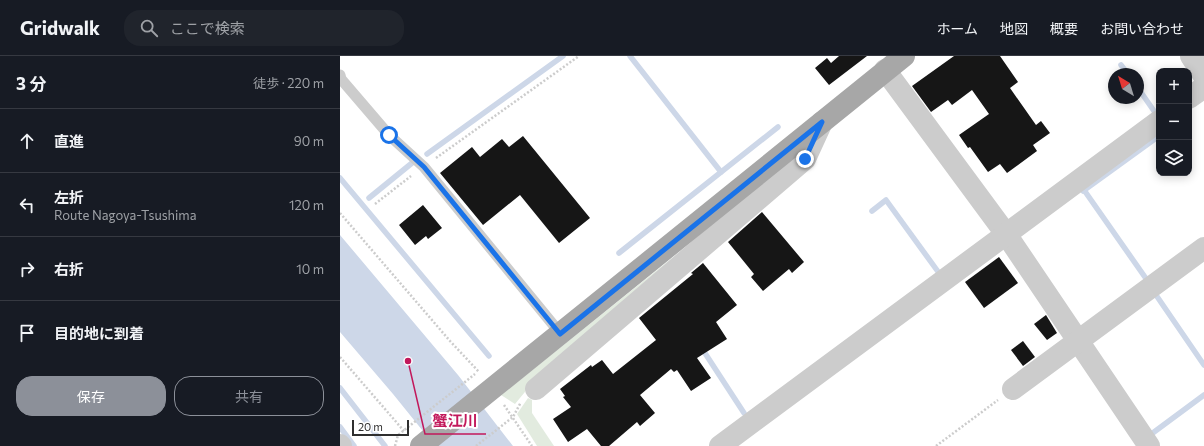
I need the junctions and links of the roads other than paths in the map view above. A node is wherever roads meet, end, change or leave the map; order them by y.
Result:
1 (904, 56) edge
2 (1191, 56) edge
3 (885, 70) junction
4 (340, 75) edge
5 (1204, 76) edge
6 (1204, 87) edge
7 (1192, 96) edge
8 (822, 122) junction
9 (1156, 123) edge
10 (1006, 234) junction
11 (1204, 248) edge
12 (560, 334) junction
13 (1078, 342) junction
14 (536, 389) dead end
15 (1013, 389) road end
16 (414, 441) edge
17 (720, 446) edge
18 (1149, 446) edge

1 - 3 main road
2 - 5 street
3 - 8 main road
3 - 10 street
4 - 12 lane
6 - 7 street
8 - 12 main road
8 - 14 street
9 - 10 street
10 - 13 street
10 - 17 street
11 - 13 street
12 - 16 main road
13 - 15 street
13 - 18 street

